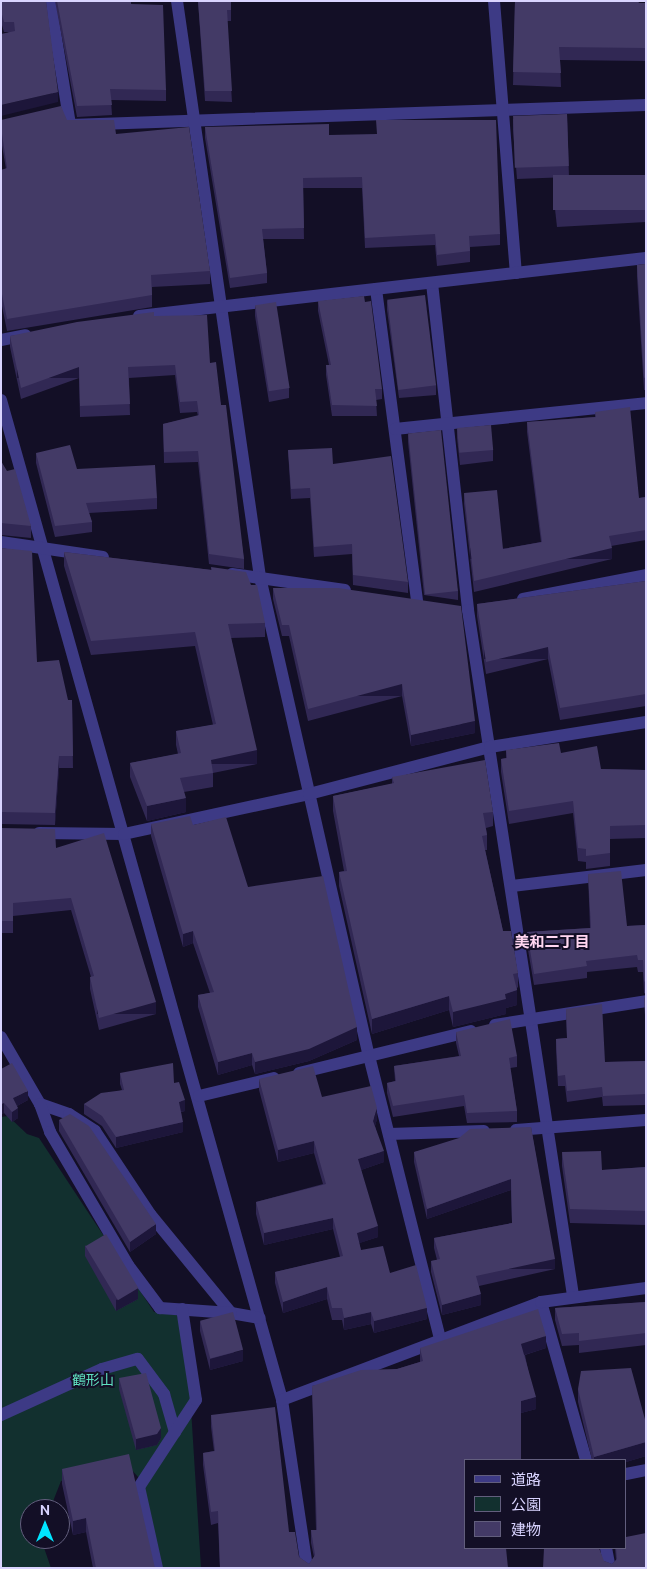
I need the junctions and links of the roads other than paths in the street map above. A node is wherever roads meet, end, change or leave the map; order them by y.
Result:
1 (50, 1) edge
2 (177, 1) edge
3 (494, 1) edge
4 (646, 105) edge
5 (502, 112) junction
6 (195, 123) junction
7 (646, 258) edge
8 (516, 273) junction
9 (432, 283) junction
10 (376, 289) junction
11 (219, 306) junction
12 (124, 318) edge
13 (41, 332) edge
14 (1, 340) edge
15 (1, 400) edge
16 (646, 403) edge
17 (448, 423) junction
18 (395, 429) junction
19 (1, 542) edge
20 (44, 549) junction
21 (122, 559) edge
22 (221, 572) edge
23 (646, 575) edge
24 (260, 578) junction
25 (358, 592) edge
26 (398, 598) edge
27 (417, 601) junction
28 (505, 602) edge
29 (434, 604) edge
30 (486, 606) edge
31 (451, 607) edge
32 (468, 610) junction
33 (646, 722) edge
34 (490, 747) junction
35 (309, 794) junction
36 (20, 832) edge
37 (124, 834) junction
38 (646, 870) edge
39 (512, 886) junction
40 (646, 1001) edge
41 (533, 1016) junction
42 (1, 1037) edge
43 (370, 1056) junction
44 (198, 1096) junction
45 (40, 1104) junction
46 (646, 1120) edge
47 (550, 1129) junction
48 (389, 1134) junction
49 (646, 1288) edge
50 (573, 1295) junction
51 (541, 1302) junction
52 (182, 1309) junction
53 (232, 1314) junction
54 (260, 1318) junction
55 (440, 1339) junction
56 (282, 1400) junction
57 (1, 1415) edge
58 (175, 1432) junction
59 (586, 1459) edge
60 (646, 1470) edge
61 (627, 1474) edge
62 (606, 1549) edge
63 (157, 1568) edge
64 (307, 1568) edge
65 (610, 1568) edge

1 - 6 street
2 - 6 street
3 - 5 street
4 - 5 street
5 - 6 street
5 - 8 street
6 - 11 street
7 - 8 street
8 - 9 street
9 - 10 street
9 - 17 street
10 - 11 street
10 - 18 street
11 - 12 street
11 - 24 street
13 - 14 street
15 - 20 street
16 - 17 street
17 - 18 street
17 - 32 street
18 - 27 street
19 - 20 street
20 - 21 street
20 - 37 street
22 - 24 street
23 - 28 street
24 - 25 street
24 - 35 street
26 - 27 street
27 - 29 street
30 - 32 street
31 - 32 street
32 - 34 street
33 - 34 street
34 - 35 street
34 - 39 street
35 - 37 street
35 - 43 street
36 - 37 street
37 - 44 street
38 - 39 street
39 - 41 street
40 - 41 street
41 - 43 street
41 - 47 street
42 - 45 street
43 - 44 street
43 - 48 street
44 - 54 street
45 - 52 street
45 - 53 street
46 - 47 street
47 - 48 street
47 - 50 street
48 - 55 street
49 - 50 street
50 - 51 street
51 - 55 street
51 - 59 street
52 - 53 street
52 - 58 street
53 - 54 street
54 - 56 street
55 - 56 street
56 - 64 street
57 - 58 street
58 - 63 street
60 - 61 street
62 - 65 street

